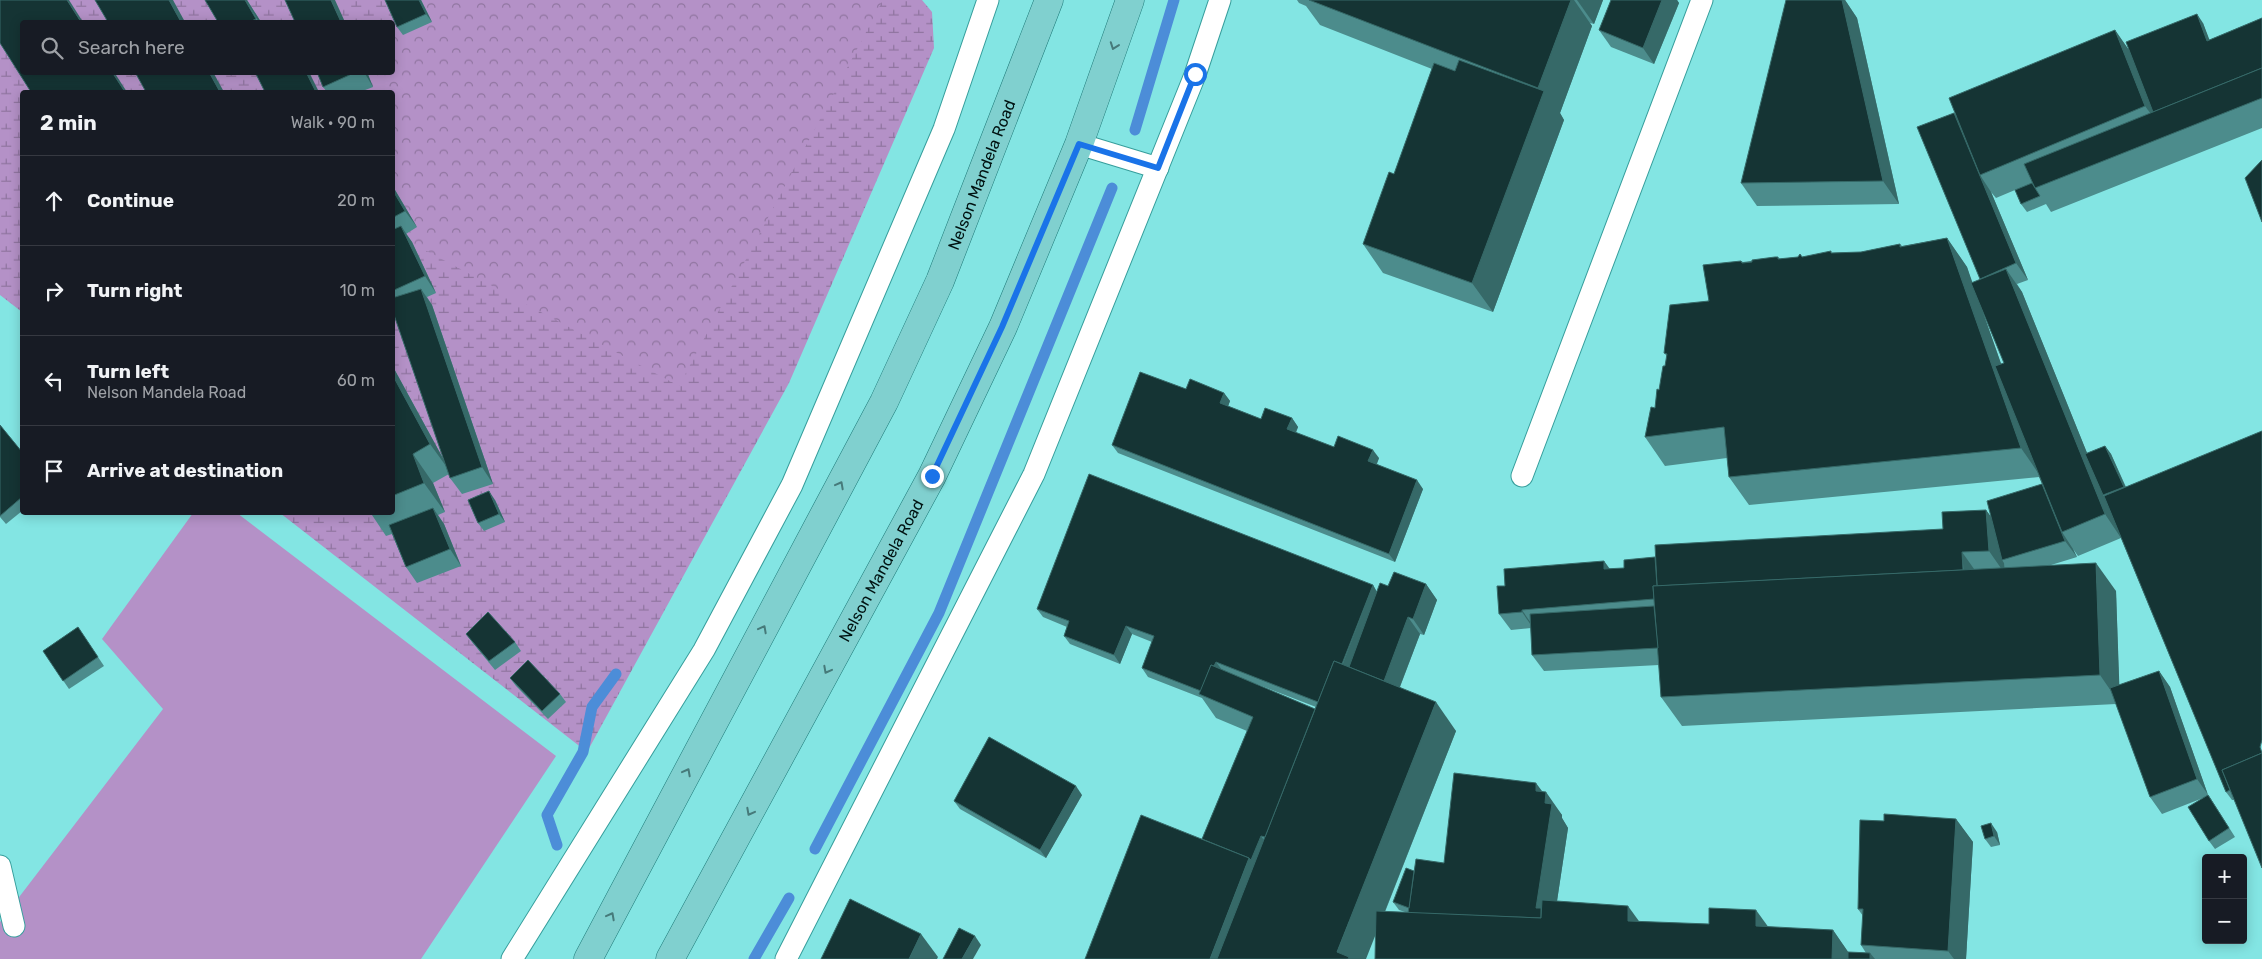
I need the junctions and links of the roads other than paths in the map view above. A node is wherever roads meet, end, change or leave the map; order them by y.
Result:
1 (988, 0) edge
2 (1049, 0) edge
3 (1130, 0) edge
4 (1220, 0) edge
5 (1702, 0) edge
6 (1079, 144) junction
7 (1158, 168) junction
8 (1522, 476) dead end
9 (0, 866) edge
10 (14, 926) dead end
11 (512, 959) edge
12 (588, 959) edge
13 (670, 959) edge
14 (786, 959) edge

1 - 11 lane
12 -> 2 main road, Nelson Mandela Road
3 -> 6 main road, Nelson Mandela Road
4 - 7 lane
5 - 8 lane
6 - 7 lane
6 -> 13 main road, Nelson Mandela Road
7 - 14 lane
9 - 10 lane

